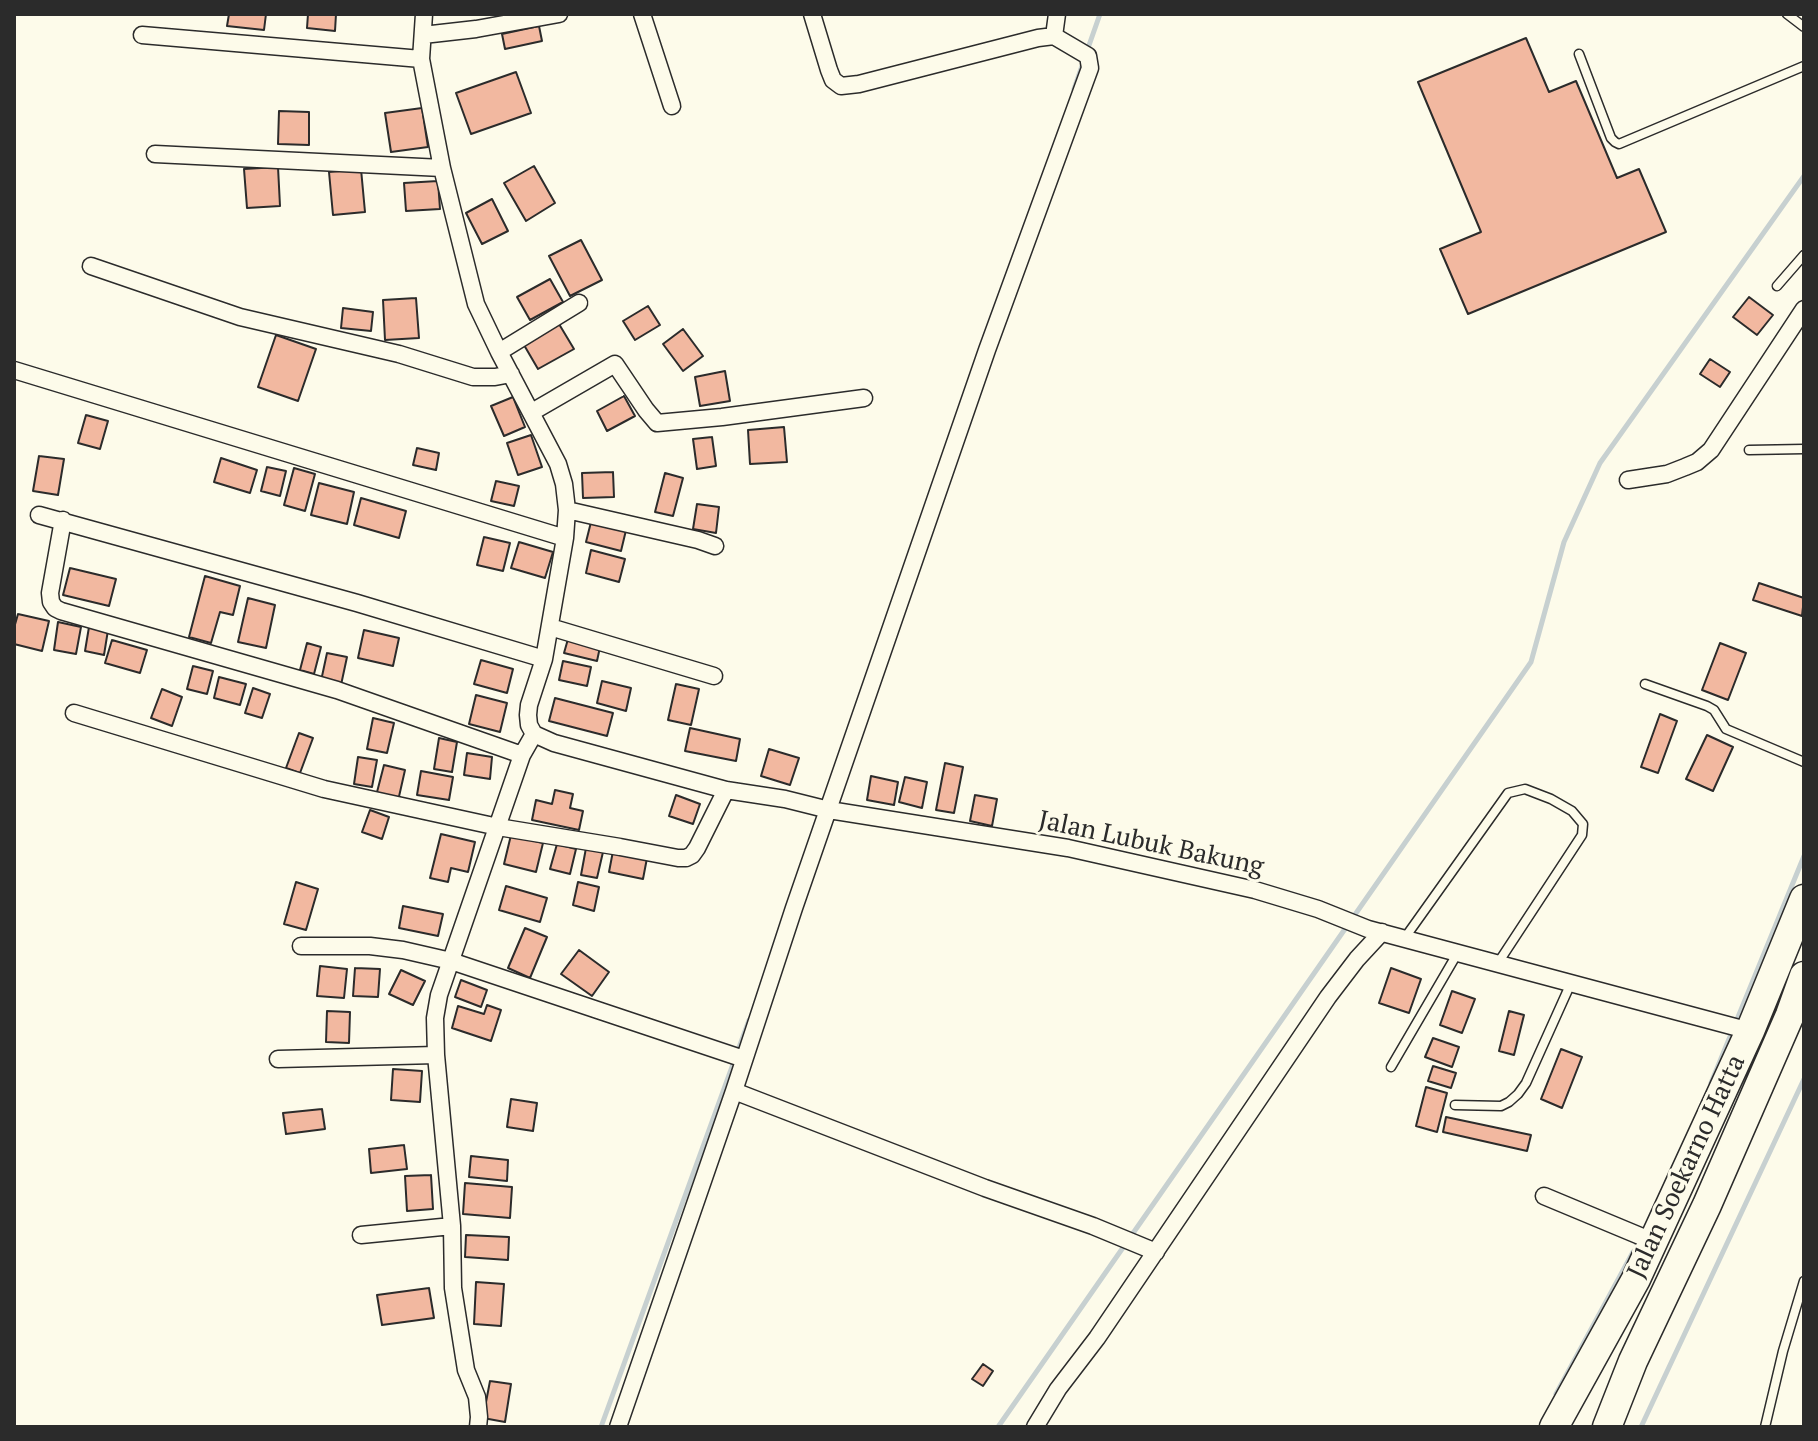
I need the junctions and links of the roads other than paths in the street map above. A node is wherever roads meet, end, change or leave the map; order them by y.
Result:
1 (424, 14) edge
2 (559, 14) edge
3 (642, 14) edge
4 (812, 14) edge
5 (1057, 14) edge
6 (1787, 14) edge
7 (1804, 27) edge
8 (142, 35) dead end
9 (423, 35) junction
10 (1057, 38) junction
11 (1579, 54) dead end
12 (421, 59) junction
13 (1804, 66) edge
14 (672, 106) dead end
15 (155, 154) dead end
16 (442, 168) junction
17 (1804, 255) edge
18 (91, 266) dead end
19 (1777, 286) dead end
20 (579, 303) dead end
21 (1804, 309) edge
22 (499, 352) junction
23 (14, 370) edge
24 (511, 374) junction
25 (864, 398) dead end
26 (532, 412) junction
27 (1804, 449) edge
28 (1749, 450) dead end
29 (1628, 480) dead end
30 (567, 510) junction
31 (39, 515) dead end
32 (63, 520) junction
33 (565, 538) junction
34 (715, 546) dead end
35 (550, 627) junction
36 (544, 659) junction
37 (714, 676) dead end
38 (1645, 684) dead end
39 (74, 713) dead end
40 (534, 734) junction
41 (522, 755) junction
42 (1803, 761) edge
43 (726, 790) junction
44 (828, 810) junction
45 (498, 827) junction
46 (1804, 899) edge
47 (1375, 931) junction
48 (1404, 939) junction
49 (301, 946) dead end
50 (1458, 953) junction
51 (451, 961) junction
52 (1498, 964) junction
53 (1804, 976) edge
54 (1571, 983) junction
55 (1739, 1028) junction
56 (436, 1055) junction
57 (742, 1058) junction
58 (278, 1059) dead end
59 (1391, 1067) dead end
60 (734, 1091) junction
61 (1455, 1105) dead end
62 (1544, 1196) dead end
63 (452, 1226) junction
64 (361, 1235) dead end
65 (1652, 1241) junction
66 (1150, 1250) junction
67 (1804, 1281) edge
68 (478, 1427) edge
69 (618, 1427) edge
70 (1035, 1427) edge
71 (1554, 1427) edge
72 (1607, 1427) edge
73 (1765, 1427) edge

1 - 9 street
2 - 9 street
3 - 14 street
4 - 10 street
5 - 10 street
6 - 7 lane
8 - 12 street
9 - 12 street
10 - 44 street
11 - 13 lane
12 - 16 street
15 - 16 street
16 - 22 street
17 - 19 lane
18 - 24 street
20 - 22 street
21 - 29 street
22 - 24 street
23 - 33 street
24 - 26 street
25 - 26 street
26 - 30 street
27 - 28 lane
30 - 33 street
30 - 34 street
31 - 32 street
32 - 36 street
32 - 41 street
33 - 35 street
35 - 36 street
35 - 37 street
36 - 40 street
38 - 42 lane
39 - 45 street
40 - 41 street
40 - 43 street, Jalan Lubuk Bakung
41 - 45 street
43 - 44 street, Jalan Lubuk Bakung
43 - 45 street
44 - 47 street, Jalan Lubuk Bakung
44 - 57 street
45 - 51 street
46 - 55 highway, Jalan Soekarno Hatta
47 - 48 street, Jalan Lubuk Bakung
47 - 66 street
48 - 50 street, Jalan Lubuk Bakung
48 - 52 lane
49 - 51 street
50 - 52 street, Jalan Lubuk Bakung
50 - 59 lane
51 - 56 street
51 - 57 street
52 - 54 street, Jalan Lubuk Bakung
53 - 72 highway, Jalan Soekarno Hatta
54 - 55 street, Jalan Lubuk Bakung
54 - 61 lane
55 - 65 highway, Jalan Soekarno Hatta
56 - 58 street
56 - 63 street
57 - 60 street
60 - 66 street
60 - 69 street
62 - 65 street
63 - 64 street
63 - 68 street
65 - 71 highway, Jalan Soekarno Hatta
66 - 70 street
67 - 73 lane

